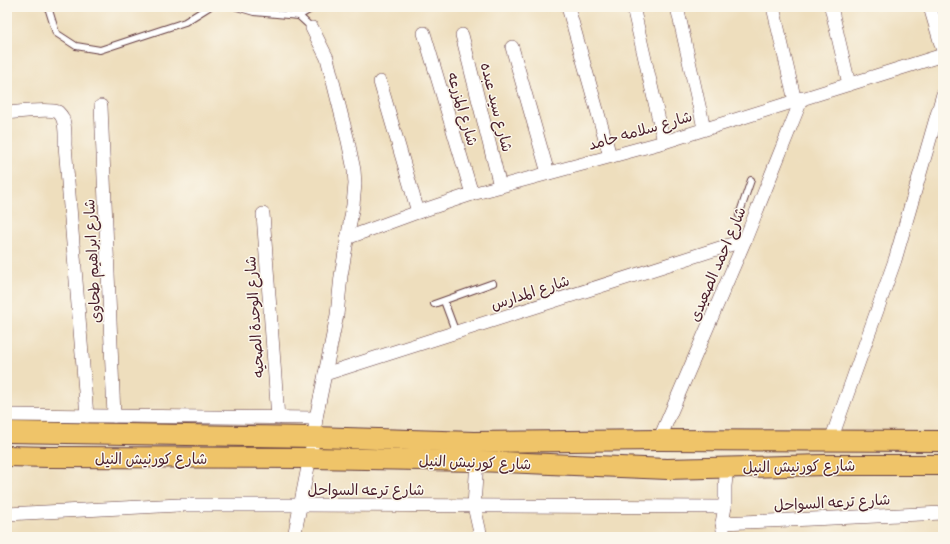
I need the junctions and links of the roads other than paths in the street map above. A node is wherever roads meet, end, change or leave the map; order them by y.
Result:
1 (48, 7) edge
2 (209, 7) edge
3 (237, 7) edge
4 (314, 7) edge
5 (568, 7) edge
6 (633, 7) edge
7 (677, 7) edge
8 (772, 7) edge
9 (831, 7) edge
10 (930, 7) edge
11 (299, 16) junction
12 (312, 28) joint
13 (424, 33) dead end
14 (462, 35) dead end
15 (512, 47) dead end
16 (943, 51) edge
17 (943, 55) edge
18 (380, 82) dead end
19 (849, 84) junction
20 (943, 94) edge
21 (799, 99) junction
22 (101, 106) dead end
23 (7, 113) edge
24 (704, 128) junction
25 (664, 142) junction
26 (610, 156) junction
27 (548, 173) junction
28 (751, 180) dead end
29 (500, 186) junction
30 (472, 194) junction
31 (750, 205) junction
32 (418, 212) junction
33 (263, 214) dead end
34 (739, 214) dead end
35 (347, 238) junction
36 (746, 240) junction
37 (493, 283) dead end
38 (444, 301) junction
39 (434, 304) dead end
40 (456, 332) junction
41 (325, 374) junction
42 (7, 415) edge
43 (87, 416) junction
44 (114, 416) junction
45 (278, 418) junction
46 (315, 428) junction
47 (7, 432) edge
48 (658, 440) junction
49 (831, 440) junction
50 (943, 441) edge
51 (7, 456) edge
52 (310, 458) junction
53 (477, 461) junction
54 (943, 465) edge
55 (727, 468) junction
56 (300, 505) junction
57 (474, 506) junction
58 (725, 507) junction
59 (943, 513) edge
60 (7, 514) edge
61 (722, 523) junction
62 (294, 537) edge
63 (481, 537) edge
64 (724, 537) edge

1 - 2 lane
3 - 11 lane
4 - 11 lane
5 - 26 street
6 - 25 street
7 - 24 street
8 - 21 street
9 - 19 street
10 - 16 street
11 - 12 lane
12 - 35 street
13 - 30 street, شارع المزرعه
14 - 29 street, شارع سيد عبده
15 - 27 street
17 - 19 street, شارع سلامه حامد
18 - 32 street
19 - 21 street, شارع سلامه حامد
20 - 49 street
21 - 24 street, شارع سلامه حامد
21 - 31 street, شارع احمد الصعيدى
22 - 44 street, شارع ابراهيم طحاوى
23 - 43 street
24 - 25 street, شارع سلامه حامد
25 - 26 street, شارع سلامه حامد
26 - 27 street, شارع سلامه حامد
27 - 29 street, شارع سلامه حامد
28 - 31 lane
29 - 30 street, شارع سلامه حامد
30 - 32 street, شارع سلامه حامد
31 - 34 lane
31 - 36 street, شارع احمد الصعيدى
32 - 35 street, شارع سلامه حامد
33 - 45 street, شارع الوحدة الصحيه
35 - 41 street
36 - 40 street, شارع المدارس
36 - 48 street, شارع احمد الصعيدى
37 - 38 lane
38 - 39 lane
38 - 40 lane
40 - 41 street, شارع المدارس
41 - 46 street
42 - 43 street
43 - 44 street
44 - 45 street
45 - 46 street
46 - 47 main road, شارع كورنيش النيل
46 - 48 main road, شارع كورنيش النيل
46 - 52 street
48 - 49 main road, شارع كورنيش النيل
49 - 50 main road, شارع كورنيش النيل
51 - 52 main road, شارع كورنيش النيل
52 - 53 main road, شارع كورنيش النيل
52 - 56 street
53 - 55 main road, شارع كورنيش النيل
53 - 57 street
54 - 55 main road, شارع كورنيش النيل
55 - 58 street
56 - 57 street, شارع ترعه السواحل
56 - 60 street, شارع ترعه السواحل
56 - 62 street
57 - 58 street, شارع ترعه السواحل
57 - 63 street
58 - 61 street
59 - 61 street, شارع ترعه السواحل
61 - 64 street

